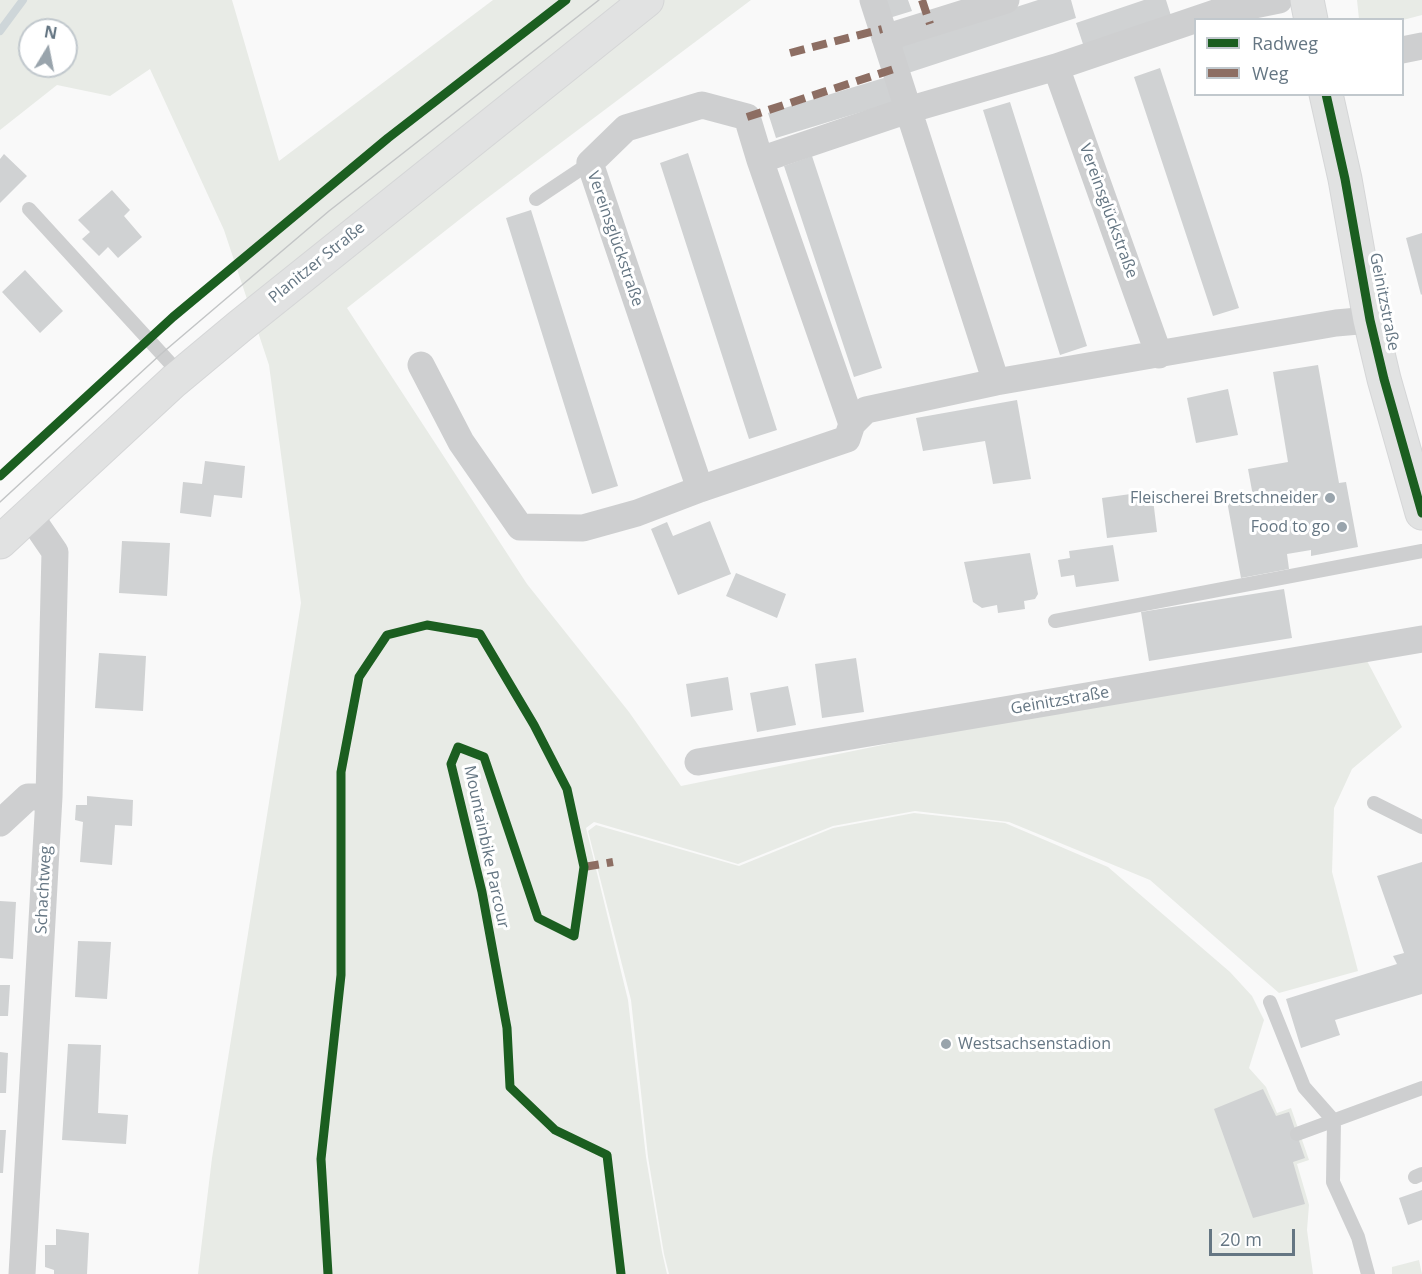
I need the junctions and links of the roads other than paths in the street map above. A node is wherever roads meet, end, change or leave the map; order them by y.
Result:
1 (647, 0) edge
2 (873, 0) edge
3 (1006, 0) edge
4 (1279, 0) edge
5 (1307, 0) edge
6 (1213, 6) edge
7 (1311, 18) edge
8 (885, 38) junction
9 (1422, 46) edge
10 (1404, 50) edge
11 (1056, 67) junction
12 (1326, 96) edge
13 (908, 110) junction
14 (760, 160) junction
15 (590, 163) junction
16 (536, 199) dead end
17 (29, 209) dead end
18 (1370, 320) junction
19 (1159, 355) junction
20 (421, 365) dead end
21 (181, 375) junction
22 (996, 382) junction
23 (852, 424) junction
24 (700, 489) junction
25 (1422, 513) edge
26 (29, 514) junction
27 (0, 542) edge
28 (1422, 551) edge
29 (1055, 621) dead end
30 (1422, 639) edge
31 (698, 762) dead end
32 (49, 797) junction
33 (1374, 803) dead end
34 (0, 823) edge
35 (1422, 826) edge
36 (1270, 1002) dead end
37 (1422, 1088) edge
38 (1334, 1121) junction
39 (1297, 1134) dead end
40 (22, 1274) edge
41 (1368, 1274) edge

1 - 21 main road, Planitzer Straße
2 - 8 street
3 - 8 street
4 - 6 street
5 - 7 main road
6 - 11 street
8 - 13 street
9 - 10 street
11 - 13 street
11 - 19 street, Vereinsglückstraße
12 - 18 main road, Geinitzstraße
13 - 14 street
13 - 22 street
14 - 15 street, Vereinsglückstraße
14 - 23 street, Vereinsglückstraße
15 - 16 lane
15 - 24 street, Vereinsglückstraße
17 - 21 lane
18 - 19 street
18 - 25 main road, Geinitzstraße
19 - 22 street
20 - 24 street
21 - 26 main road, Planitzer Straße
22 - 23 street
23 - 24 street
26 - 27 main road, Planitzer Straße
26 - 32 street, Schachtweg
28 - 29 lane
30 - 31 street, Geinitzstraße
32 - 34 street
32 - 40 street, Schachtweg
33 - 35 lane
36 - 38 lane
37 - 38 lane
38 - 39 lane
38 - 41 lane

